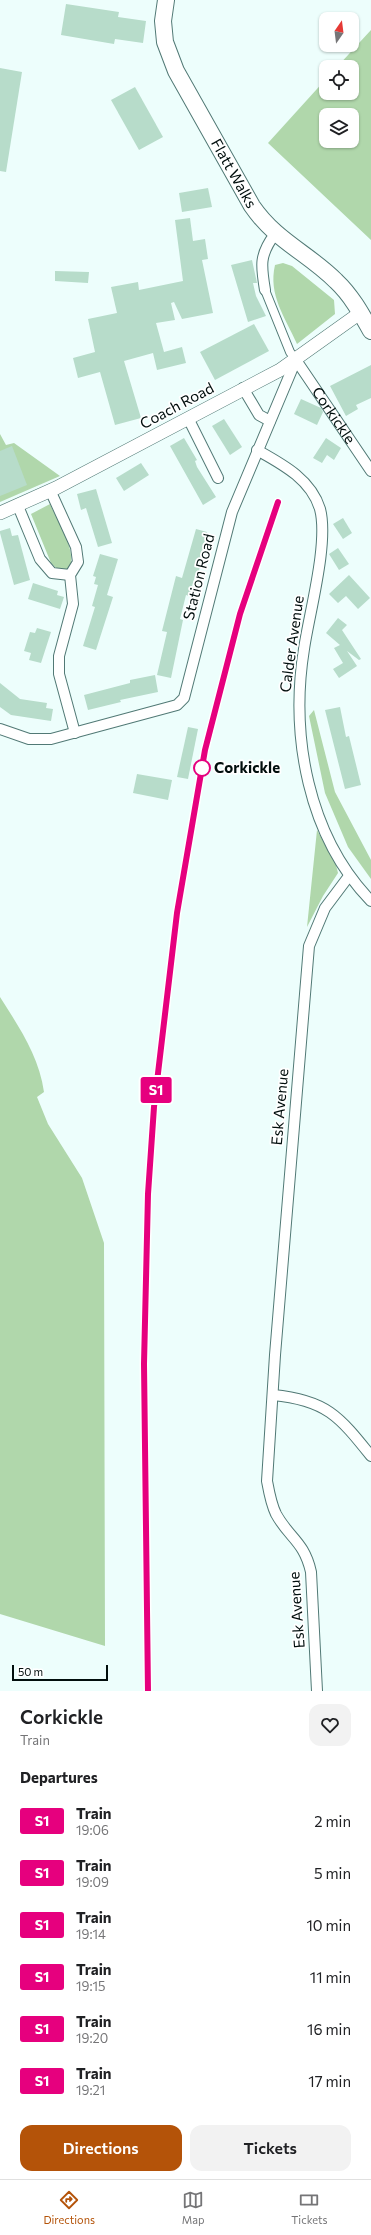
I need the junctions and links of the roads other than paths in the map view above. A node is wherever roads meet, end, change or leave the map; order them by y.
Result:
1 (166, 0) edge
2 (275, 234) junction
3 (265, 290) joint
4 (360, 313) junction
5 (371, 331) edge
6 (296, 360) junction
7 (243, 388) junction
8 (188, 418) junction
9 (270, 422) junction
10 (257, 450) junction
11 (371, 471) edge
12 (218, 478) dead end
13 (50, 490) junction
14 (18, 506) junction
15 (0, 513) edge
16 (70, 576) junction
17 (0, 729) edge
18 (75, 733) junction
19 (349, 876) junction
20 (371, 901) edge
21 (273, 1395) junction
22 (371, 1456) edge
23 (317, 1691) edge

1 - 2 main road, Flatt Walks
2 - 3 street
2 - 4 main road, Flatt Walks
3 - 6 street
4 - 5 main road
4 - 6 street, Coach Road
6 - 7 street, Coach Road
6 - 9 street, Station Road
6 - 11 street, Corkickle
7 - 8 street, Coach Road
7 - 9 street
8 - 12 street
8 - 13 street, Coach Road
9 - 10 street, Station Road
10 - 18 street, Station Road
10 - 19 street, Calder Avenue
13 - 14 street, Coach Road
13 - 16 street
14 - 15 street, Coach Road
14 - 16 street
16 - 18 street
17 - 18 street, Station Road
19 - 20 street, Calder Avenue
19 - 21 street, Esk Avenue
21 - 22 street
21 - 23 street, Esk Avenue

